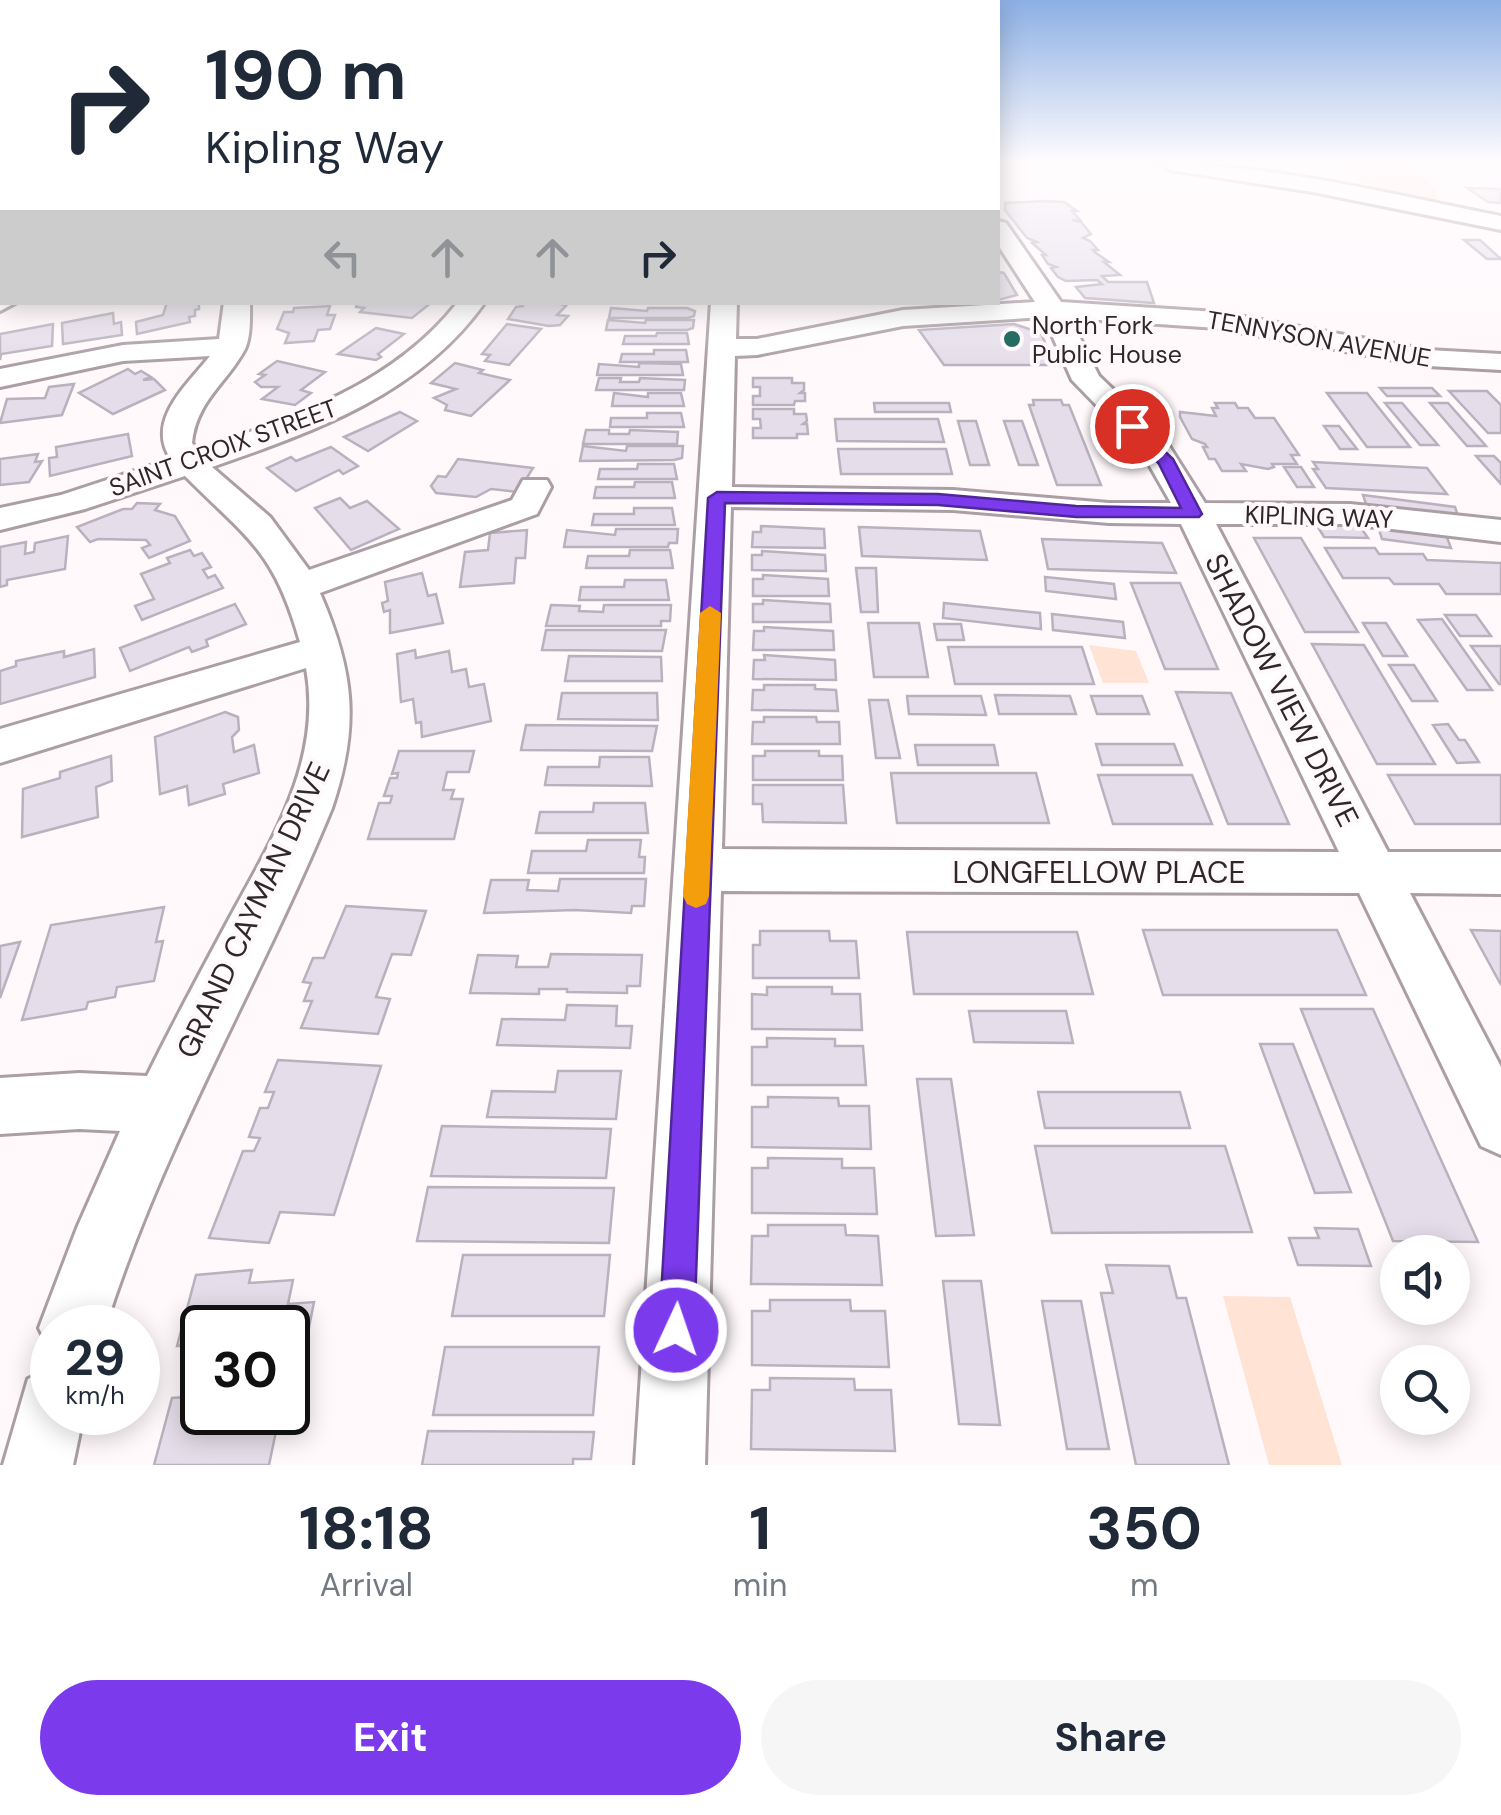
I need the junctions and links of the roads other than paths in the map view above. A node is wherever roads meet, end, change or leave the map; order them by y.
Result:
1 (1001, 232) edge
2 (470, 305) edge
3 (1053, 310) junction
4 (235, 324) edge
5 (722, 325) edge
6 (1499, 363) edge
7 (0, 378) edge
8 (190, 464) junction
9 (535, 487) dead end
10 (717, 498) junction
11 (1193, 514) junction
12 (0, 520) edge
13 (1501, 530) edge
14 (299, 587) junction
15 (320, 650) junction
16 (0, 746) edge
17 (698, 870) junction
18 (1374, 873) junction
19 (1501, 873) edge
20 (162, 1105) junction
21 (0, 1106) edge
22 (1496, 1106) edge
23 (80, 1305) edge
24 (45, 1435) edge
25 (38, 1465) edge
26 (670, 1465) edge

1 - 3 street, SHADOW VIEW DRIVE
2 - 8 street, SAINT CROIX STREET
3 - 5 street, TENNYSON AVENUE
3 - 6 street, TENNYSON AVENUE
3 - 11 street, SHADOW VIEW DRIVE
4 - 7 street
4 - 8 street
5 - 10 street
8 - 12 street, SAINT CROIX STREET
8 - 14 street, GRAND CAYMAN DRIVE
9 - 14 street
10 - 11 street, KIPLING WAY
10 - 17 street
11 - 13 street, KIPLING WAY
11 - 18 street, SHADOW VIEW DRIVE
14 - 15 street, GRAND CAYMAN DRIVE
15 - 16 street
15 - 20 street, GRAND CAYMAN DRIVE
17 - 18 street, LONGFELLOW PLACE
17 - 26 street
18 - 19 street, LONGFELLOW PLACE
18 - 22 street, SHADOW VIEW DRIVE
20 - 21 street
20 - 23 street, GRAND CAYMAN DRIVE
24 - 25 street

